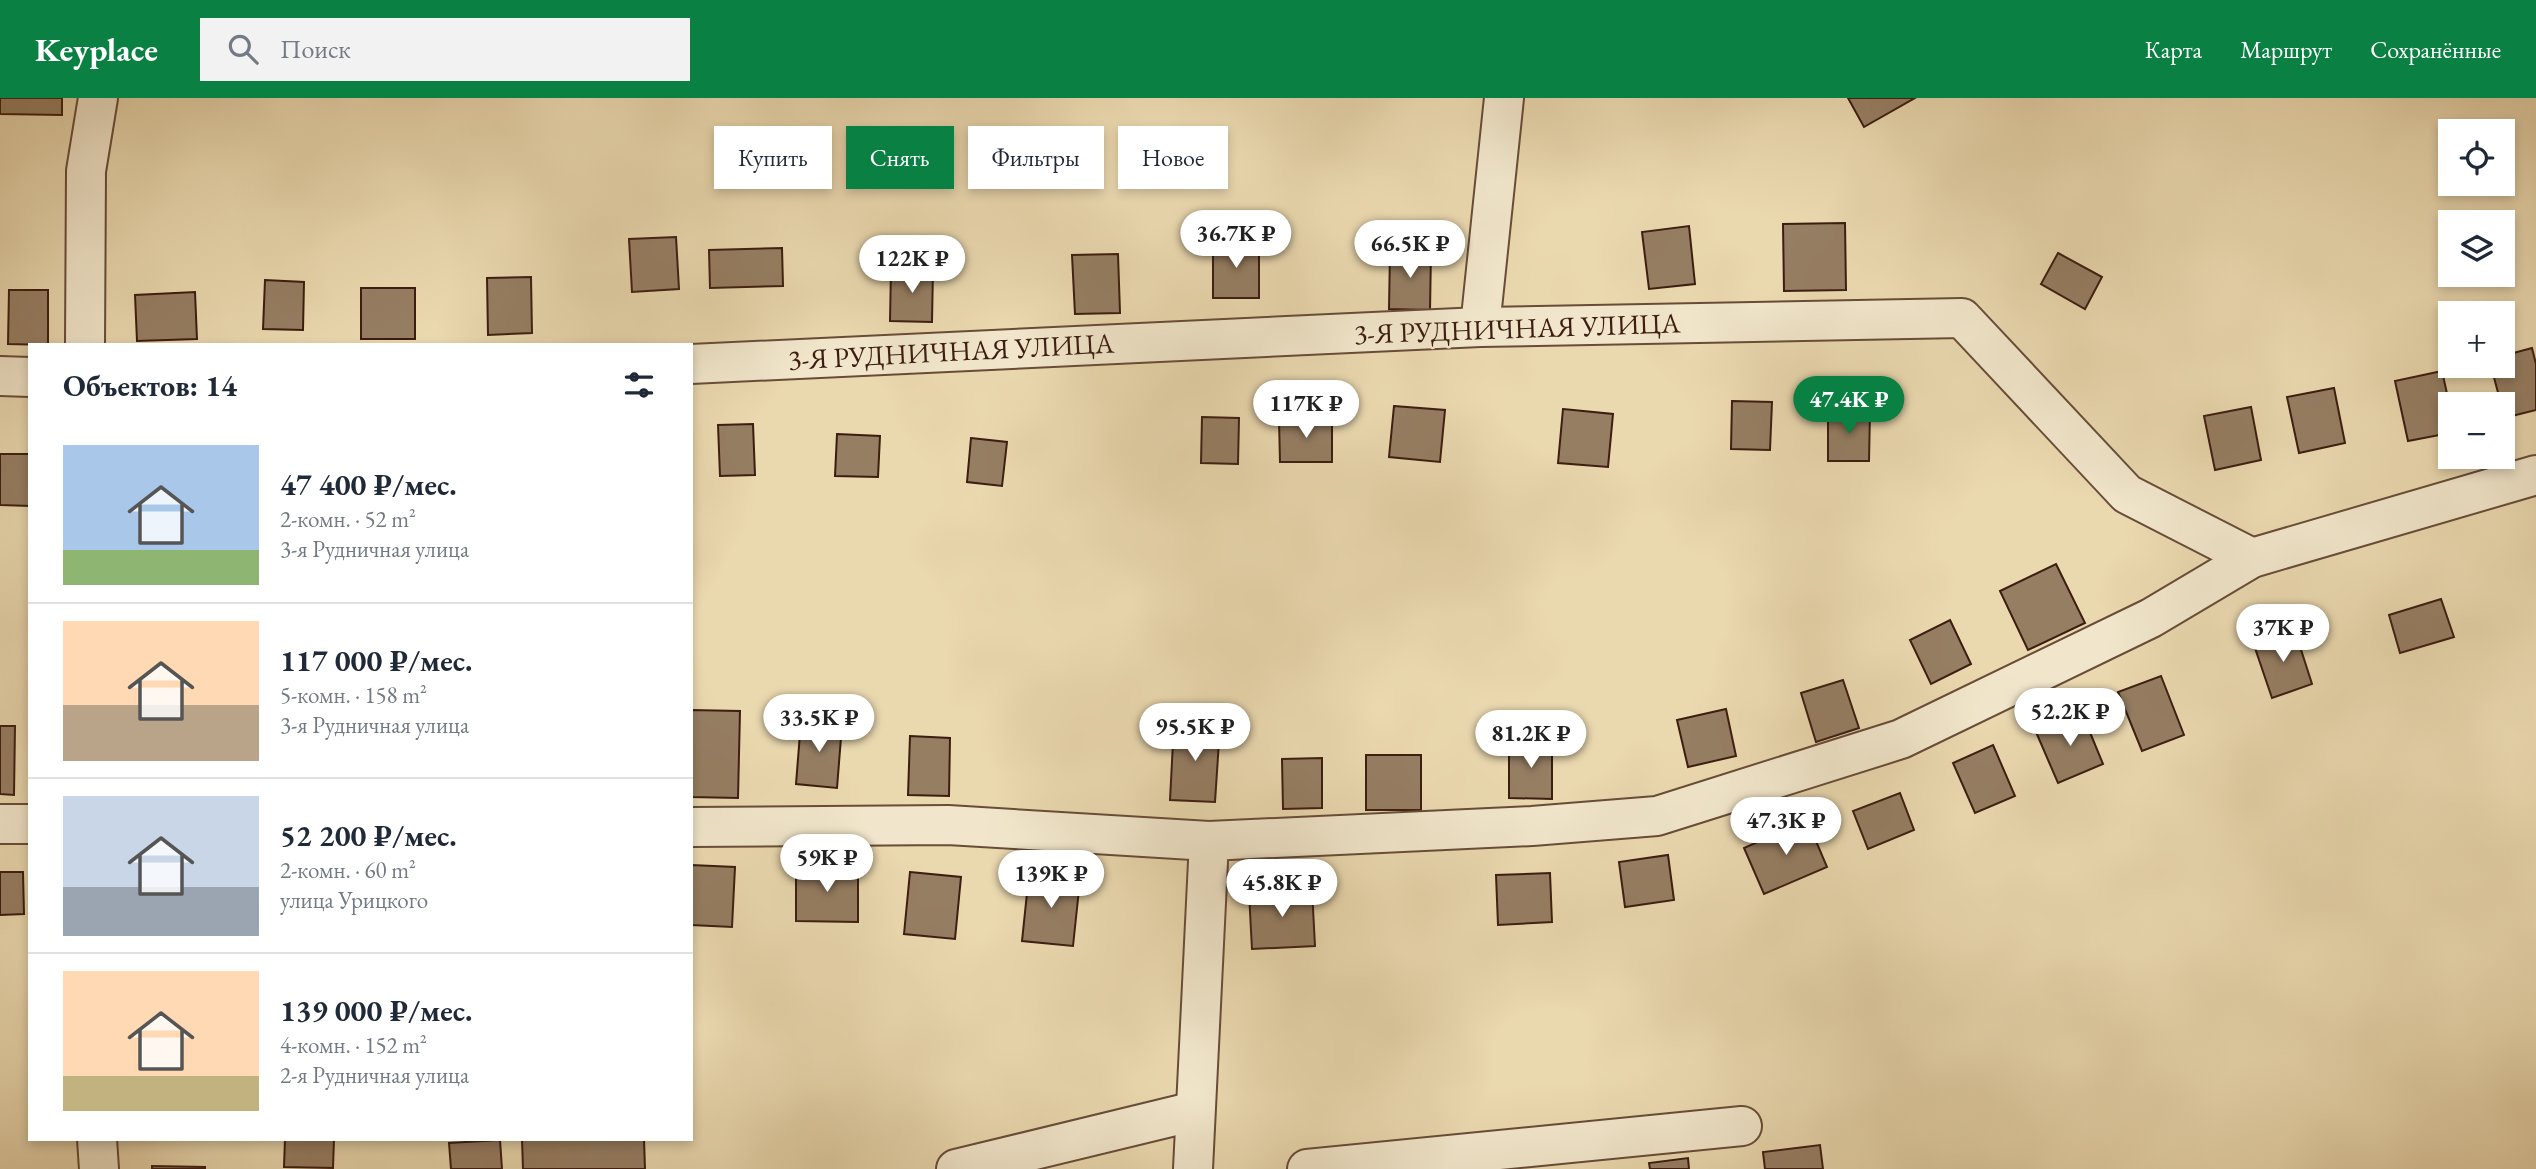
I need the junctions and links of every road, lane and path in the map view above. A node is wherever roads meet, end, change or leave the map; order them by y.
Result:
1 (98, 98) edge
2 (1504, 98) edge
3 (1480, 327) junction
4 (85, 343) edge
5 (693, 363) edge
6 (0, 376) edge
7 (28, 377) edge
8 (2536, 475) edge
9 (2252, 558) junction
10 (0, 824) edge
11 (28, 824) edge
12 (693, 827) edge
13 (1209, 841) junction
14 (1195, 1111) junction
15 (1742, 1126) dead end
16 (97, 1141) edge
17 (99, 1169) edge
18 (956, 1169) edge
19 (1193, 1169) edge
20 (1307, 1169) edge

1 - 4 street
2 - 3 street
3 - 5 street, 3-Я РУДНИЧНАЯ УЛИЦА
3 - 9 street, 3-Я РУДНИЧНАЯ УЛИЦА
6 - 7 street
8 - 9 street
9 - 13 street
10 - 11 street
12 - 13 street
13 - 14 street
14 - 18 street
14 - 19 street
15 - 20 street
16 - 17 street

